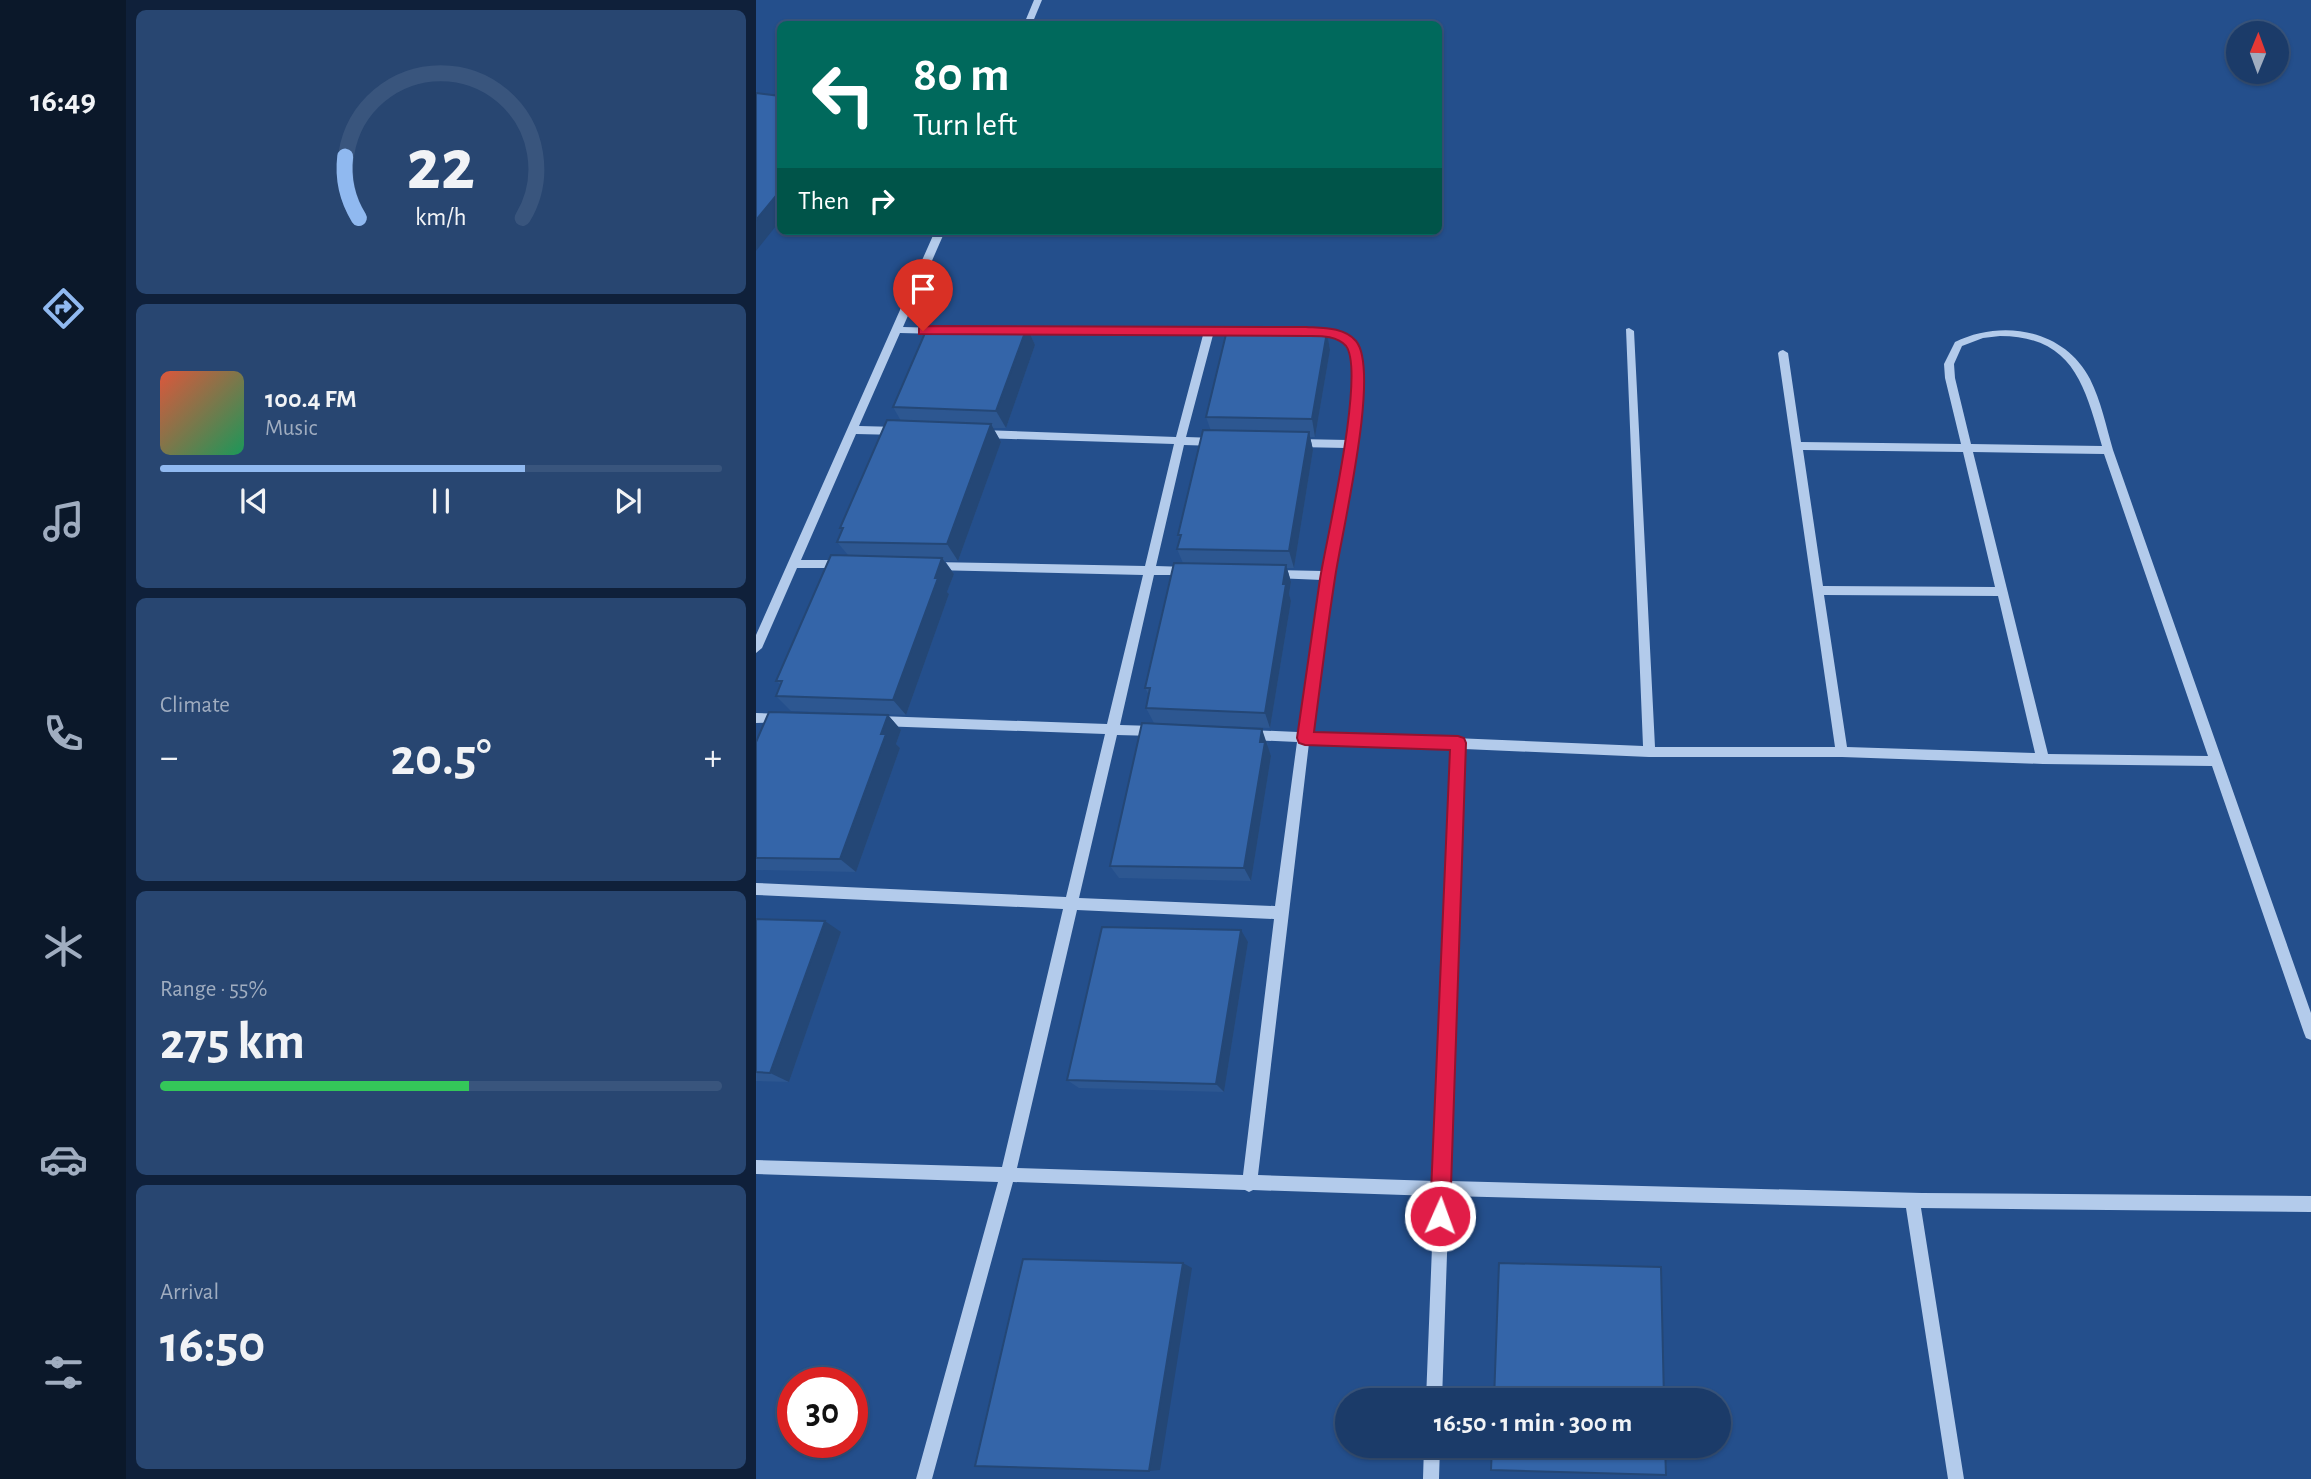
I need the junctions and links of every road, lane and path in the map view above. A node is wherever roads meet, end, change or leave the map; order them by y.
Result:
1 (1038, 0) edge
2 (1029, 21) edge
3 (938, 235) edge
4 (897, 330) junction
5 (951, 331) edge
6 (1006, 331) edge
7 (1629, 331) dead end
8 (1209, 332) junction
9 (1251, 332) edge
10 (1265, 332) edge
11 (1783, 353) dead end
12 (853, 430) junction
13 (908, 432) edge
14 (976, 434) edge
15 (1180, 441) junction
16 (1233, 442) edge
17 (1286, 443) edge
18 (1353, 443) junction
19 (1797, 446) junction
20 (1965, 448) junction
21 (2108, 450) junction
22 (793, 564) junction
23 (862, 565) edge
24 (917, 566) edge
25 (1150, 570) junction
26 (1205, 572) edge
27 (1259, 574) edge
28 (1328, 576) junction
29 (1818, 590) junction
30 (2001, 592) junction
31 (756, 648) edge
32 (756, 718) edge
33 (797, 719) edge
34 (866, 721) edge
35 (1114, 729) junction
36 (1168, 731) edge
37 (1237, 735) edge
38 (1305, 738) junction
39 (1458, 743) junction
40 (1649, 752) junction
41 (1842, 752) junction
42 (2043, 759) junction
43 (2216, 761) junction
44 (756, 889) edge
45 (1072, 904) junction
46 (1283, 913) junction
47 (2311, 1033) edge
48 (756, 1167) edge
49 (1008, 1174) junction
50 (1249, 1184) junction
51 (1441, 1190) junction
52 (1912, 1199) junction
53 (2311, 1204) edge
54 (1434, 1388) edge
55 (1432, 1458) edge
56 (924, 1479) edge
57 (1431, 1479) edge
58 (1956, 1479) edge

1 - 2 street
3 - 4 street
4 - 5 street
4 - 12 street
6 - 8 street
7 - 40 street
8 - 9 street
8 - 15 street
10 - 18 street
11 - 19 street
12 - 13 street
12 - 22 street
14 - 15 street
15 - 16 street
15 - 25 street
17 - 18 street
18 - 28 street
19 - 20 street
19 - 29 street
20 - 21 street
20 - 21 street
20 - 30 street
21 - 43 street
22 - 23 street
22 - 31 street
24 - 25 street
25 - 26 street
25 - 35 street
27 - 28 street
28 - 38 street
29 - 30 street
29 - 41 street
30 - 42 street
32 - 33 street
34 - 35 street
35 - 36 street
35 - 45 street
37 - 38 street
38 - 39 street
38 - 46 street
39 - 40 street
39 - 51 street
40 - 41 street
41 - 42 street
42 - 43 street
43 - 47 street
44 - 45 street
45 - 46 street
45 - 49 street
46 - 50 street
48 - 49 street
49 - 50 street
49 - 56 street
50 - 51 street
51 - 52 street
51 - 54 street
52 - 53 street
52 - 58 street
55 - 57 street

